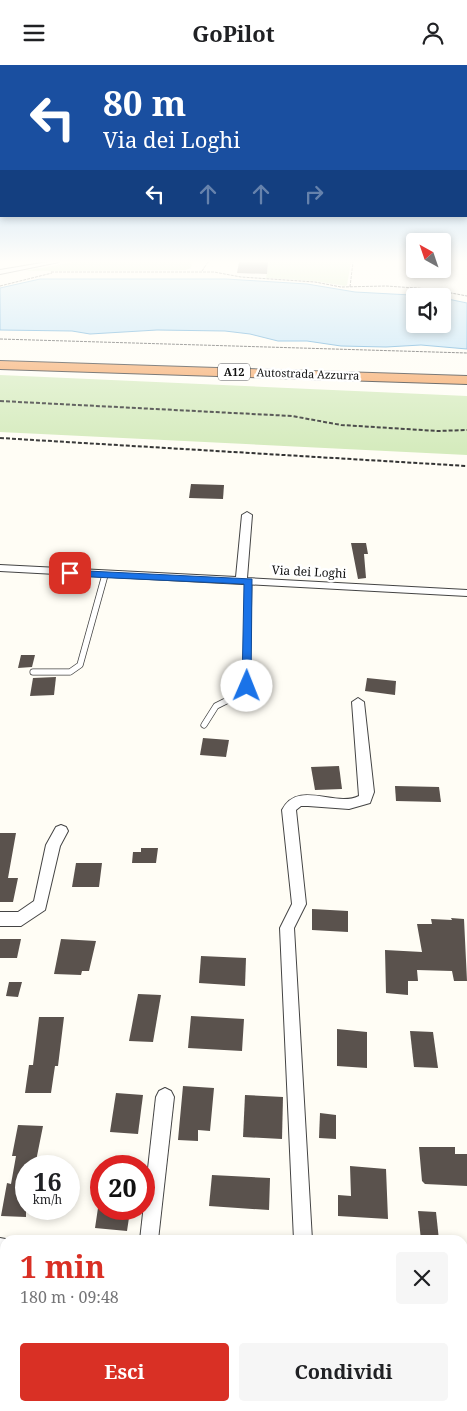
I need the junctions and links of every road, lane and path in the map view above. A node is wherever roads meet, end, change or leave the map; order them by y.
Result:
1 (0, 339) edge
2 (467, 353) edge
3 (0, 358) edge
4 (0, 365) edge
5 (467, 372) edge
6 (467, 379) edge
7 (0, 401) edge
8 (467, 430) edge
9 (0, 437) edge
10 (467, 466) edge
11 (247, 515) dead end
12 (0, 568) edge
13 (105, 575) junction
14 (245, 581) junction
15 (467, 593) edge
16 (33, 673) dead end
17 (358, 702) dead end
18 (204, 725) dead end
19 (61, 831) dead end
20 (0, 919) edge
21 (165, 1097) dead end
22 (150, 1235) edge
23 (303, 1235) edge

1 - 2 path
3 - 5 highway, Autostrada Azzurra / A12
4 - 6 highway, Autostrada Azzurra / A12
7 - 8 path
9 - 10 path
11 - 14 street
12 - 13 street, Via dei Loghi
13 - 14 street, Via dei Loghi
13 - 16 lane
14 - 15 street, Via dei Loghi
14 - 18 lane
17 - 23 street
19 - 20 street
21 - 22 street

